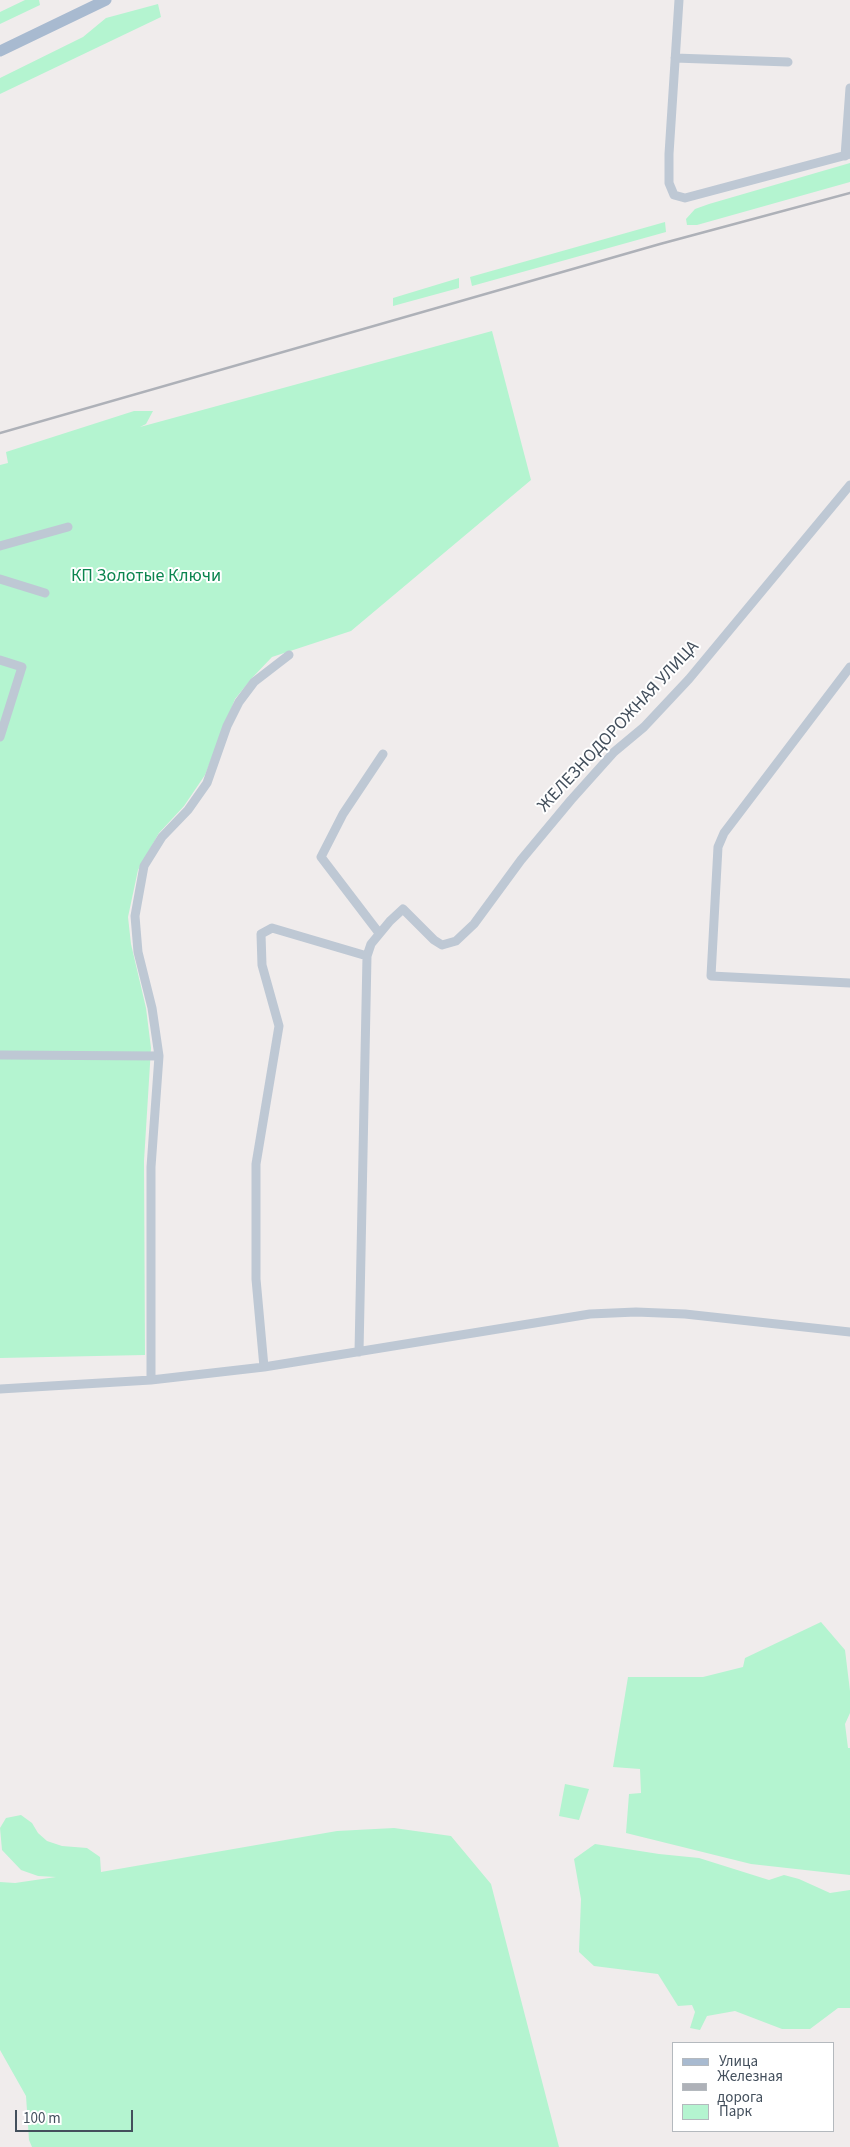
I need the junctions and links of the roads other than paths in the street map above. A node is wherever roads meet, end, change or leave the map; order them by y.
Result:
1 (106, 0) edge
2 (679, 0) edge
3 (0, 51) edge
4 (675, 58) junction
5 (788, 62) dead end
6 (850, 88) edge
7 (848, 155) edge
8 (850, 485) edge
9 (68, 527) dead end
10 (0, 546) edge
11 (0, 579) edge
12 (45, 593) dead end
13 (290, 655) dead end
14 (0, 660) edge
15 (850, 667) edge
16 (0, 737) edge
17 (383, 754) dead end
18 (379, 933) junction
19 (367, 956) junction
20 (850, 983) edge
21 (0, 1055) edge
22 (159, 1056) junction
23 (850, 1332) edge
24 (359, 1352) junction
25 (264, 1367) junction
26 (151, 1380) junction
27 (0, 1389) edge

1 - 3 main road
2 - 4 street
4 - 5 street
4 - 7 street
6 - 7 street
8 - 18 street, ЖЕЛЕЗНОДОРОЖНАЯ УЛИЦА
9 - 10 street
11 - 12 street
13 - 22 street
14 - 16 street
15 - 20 street
17 - 18 street
18 - 19 street
19 - 24 street
19 - 25 street
21 - 22 street
22 - 26 street
23 - 24 street
24 - 25 street
25 - 26 street
26 - 27 street

